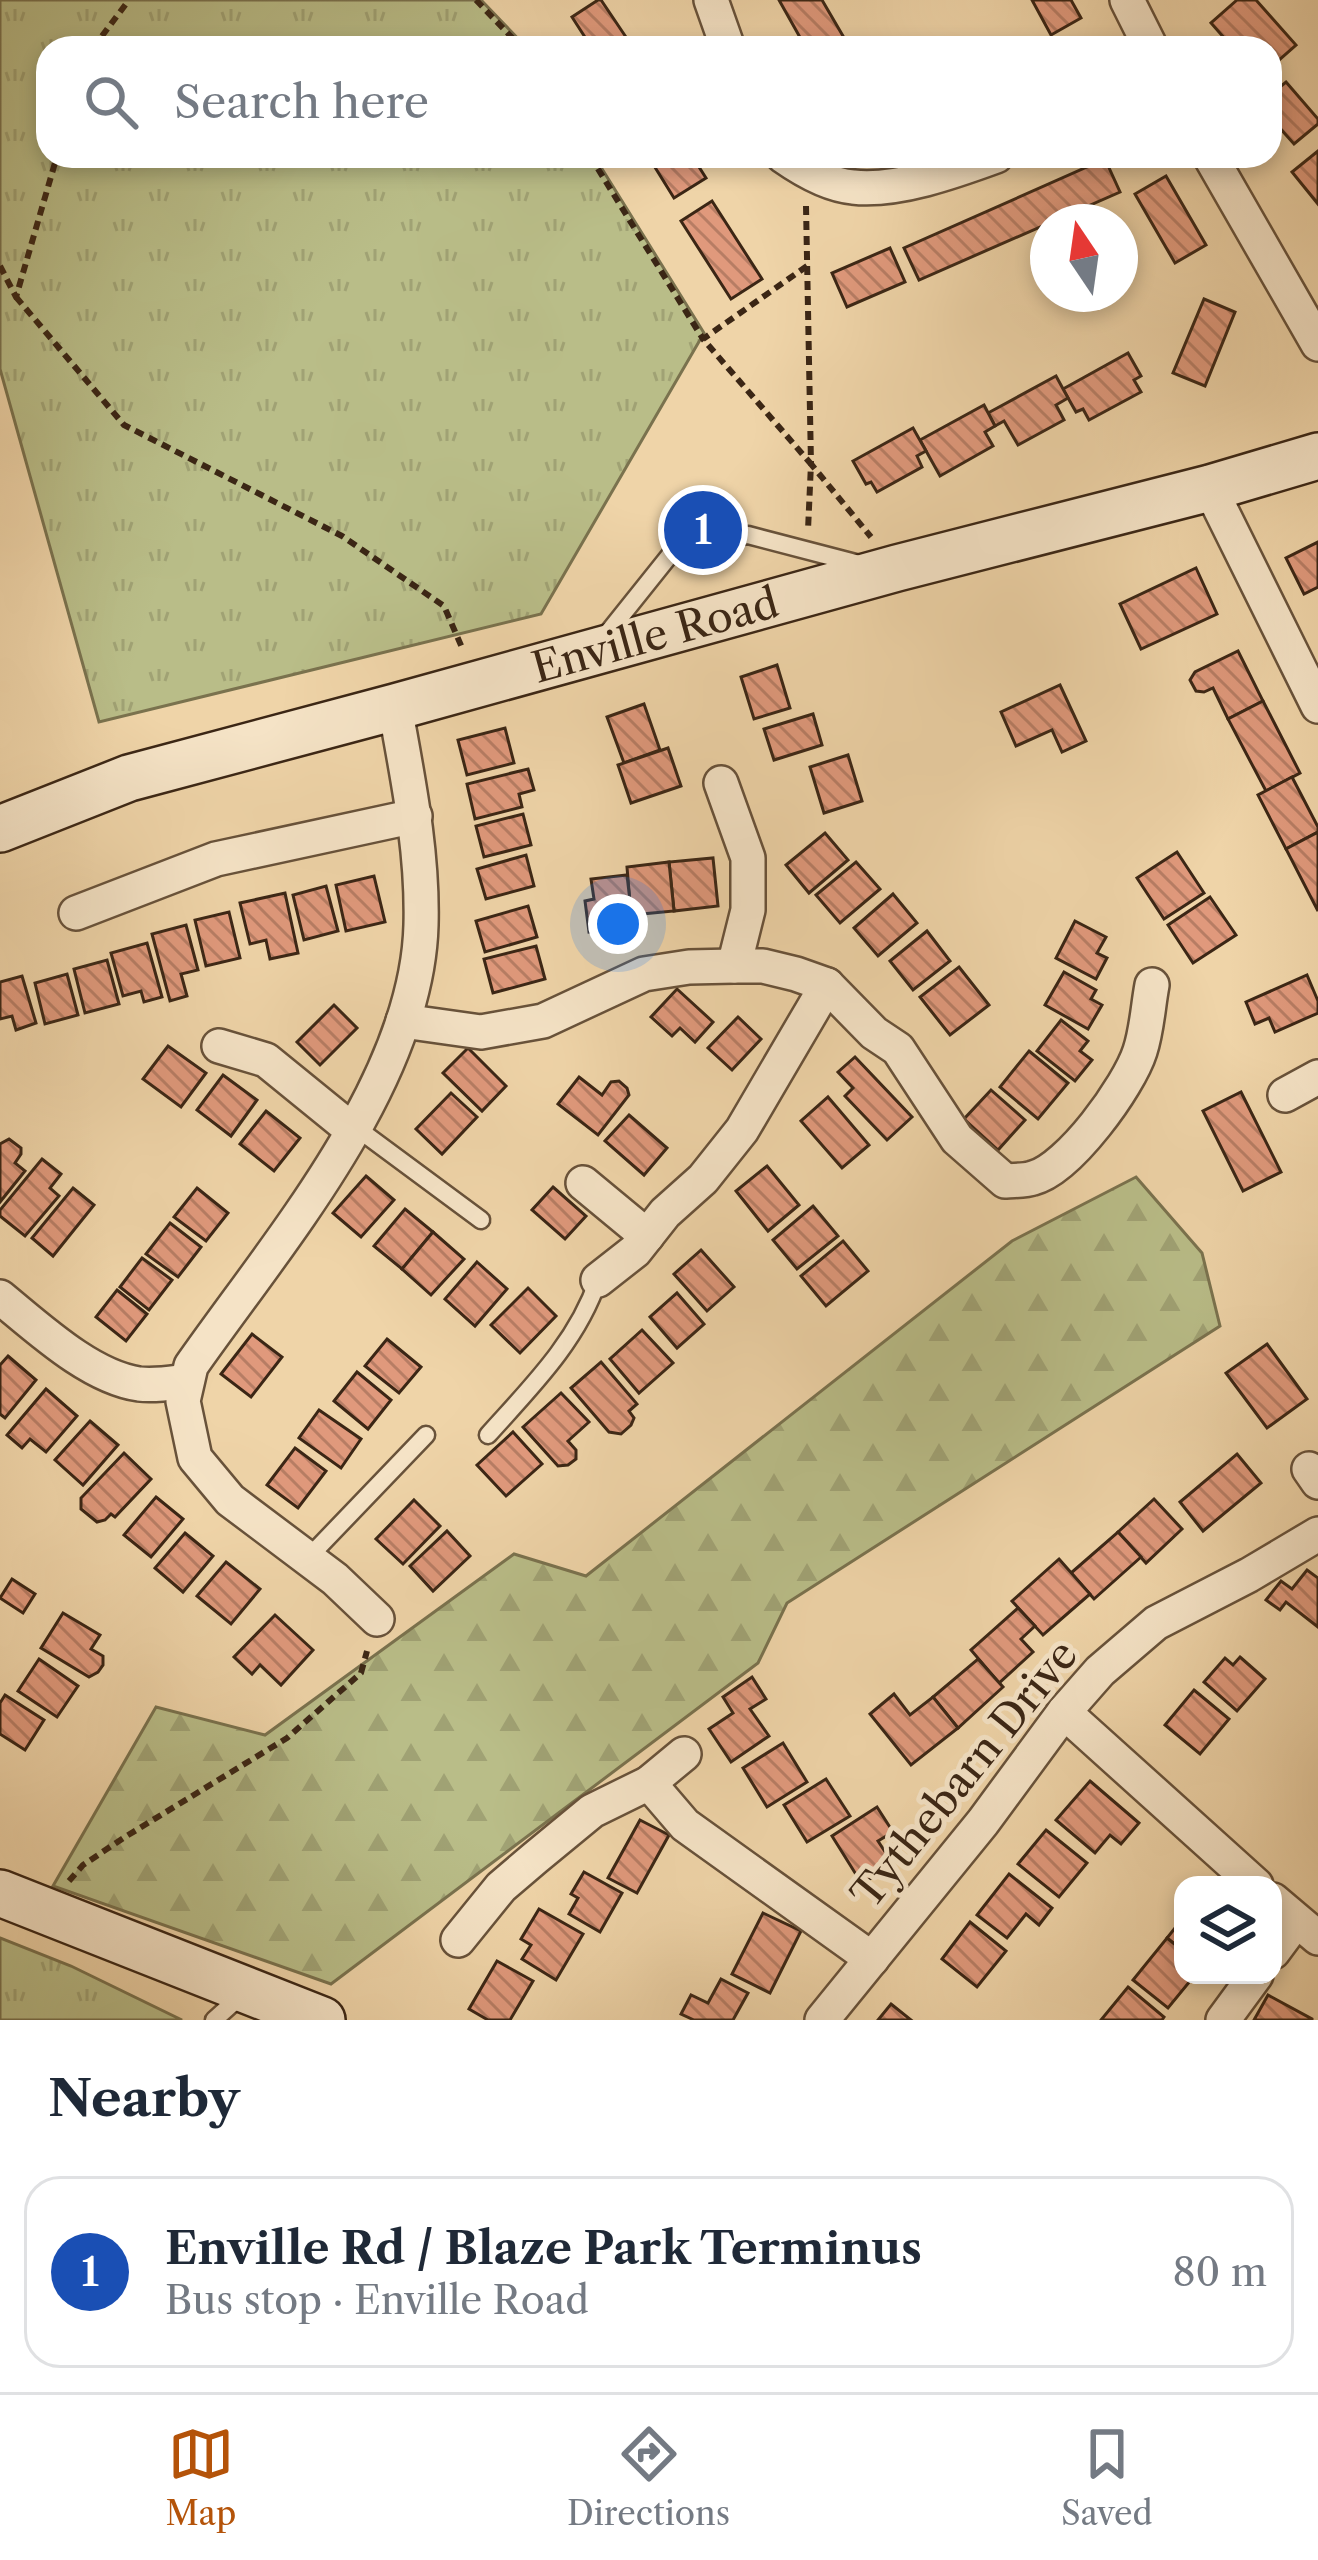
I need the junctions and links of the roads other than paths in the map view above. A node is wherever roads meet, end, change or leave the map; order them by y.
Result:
1 (711, 0) edge
2 (1126, 0) edge
3 (724, 36) edge
4 (1145, 36) edge
5 (804, 168) edge
6 (955, 168) edge
7 (1217, 168) edge
8 (1318, 344) edge
9 (1318, 456) edge
10 (1210, 488) junction
11 (897, 568) junction
12 (594, 650) junction
13 (1318, 706) edge
14 (395, 707) junction
15 (721, 783) dead end
16 (415, 816) junction
17 (0, 829) edge
18 (76, 913) dead end
19 (734, 966) junction
20 (826, 985) junction
21 (1152, 985) dead end
22 (404, 1022) junction
23 (219, 1046) dead end
24 (1318, 1077) edge
25 (1285, 1095) dead end
26 (353, 1128) junction
27 (583, 1183) dead end
28 (481, 1220) dead end
29 (647, 1236) junction
30 (598, 1280) joint
31 (0, 1298) edge
32 (188, 1381) junction
33 (426, 1435) dead end
34 (488, 1436) dead end
35 (1318, 1534) edge
36 (308, 1558) junction
37 (377, 1618) road end
38 (1064, 1712) junction
39 (684, 1754) dead end
40 (649, 1783) junction
41 (1246, 1876) edge
42 (0, 1893) edge
43 (458, 1940) dead end
44 (872, 1959) junction
45 (1249, 1984) edge
46 (249, 1989) junction
47 (214, 2020) edge
48 (322, 2020) edge
49 (822, 2020) edge
50 (1223, 2020) edge

1 - 3 street
2 - 4 street
5 - 6 street
7 - 8 street
9 - 10 street, Enville Road
10 - 11 street, Enville Road
10 - 13 street
11 - 12 street, Enville Road
11 - 12 lane
12 - 14 street, Enville Road
14 - 16 street
14 - 17 street, Enville Road
15 - 19 street
16 - 18 street
16 - 22 street
19 - 20 street
19 - 22 street
20 - 21 street
20 - 29 street
22 - 26 street
23 - 26 street
24 - 25 street
26 - 28 lane
26 - 32 street
27 - 29 street
29 - 30 street
30 - 34 lane
31 - 32 street
32 - 36 street
33 - 36 lane
35 - 38 street, Tythebarn Drive
36 - 37 street
38 - 41 street
38 - 44 street, Tythebarn Drive
39 - 40 street
40 - 43 street
40 - 44 street
42 - 46 street
44 - 49 street, Tythebarn Drive
45 - 50 street
46 - 47 lane
46 - 48 street

